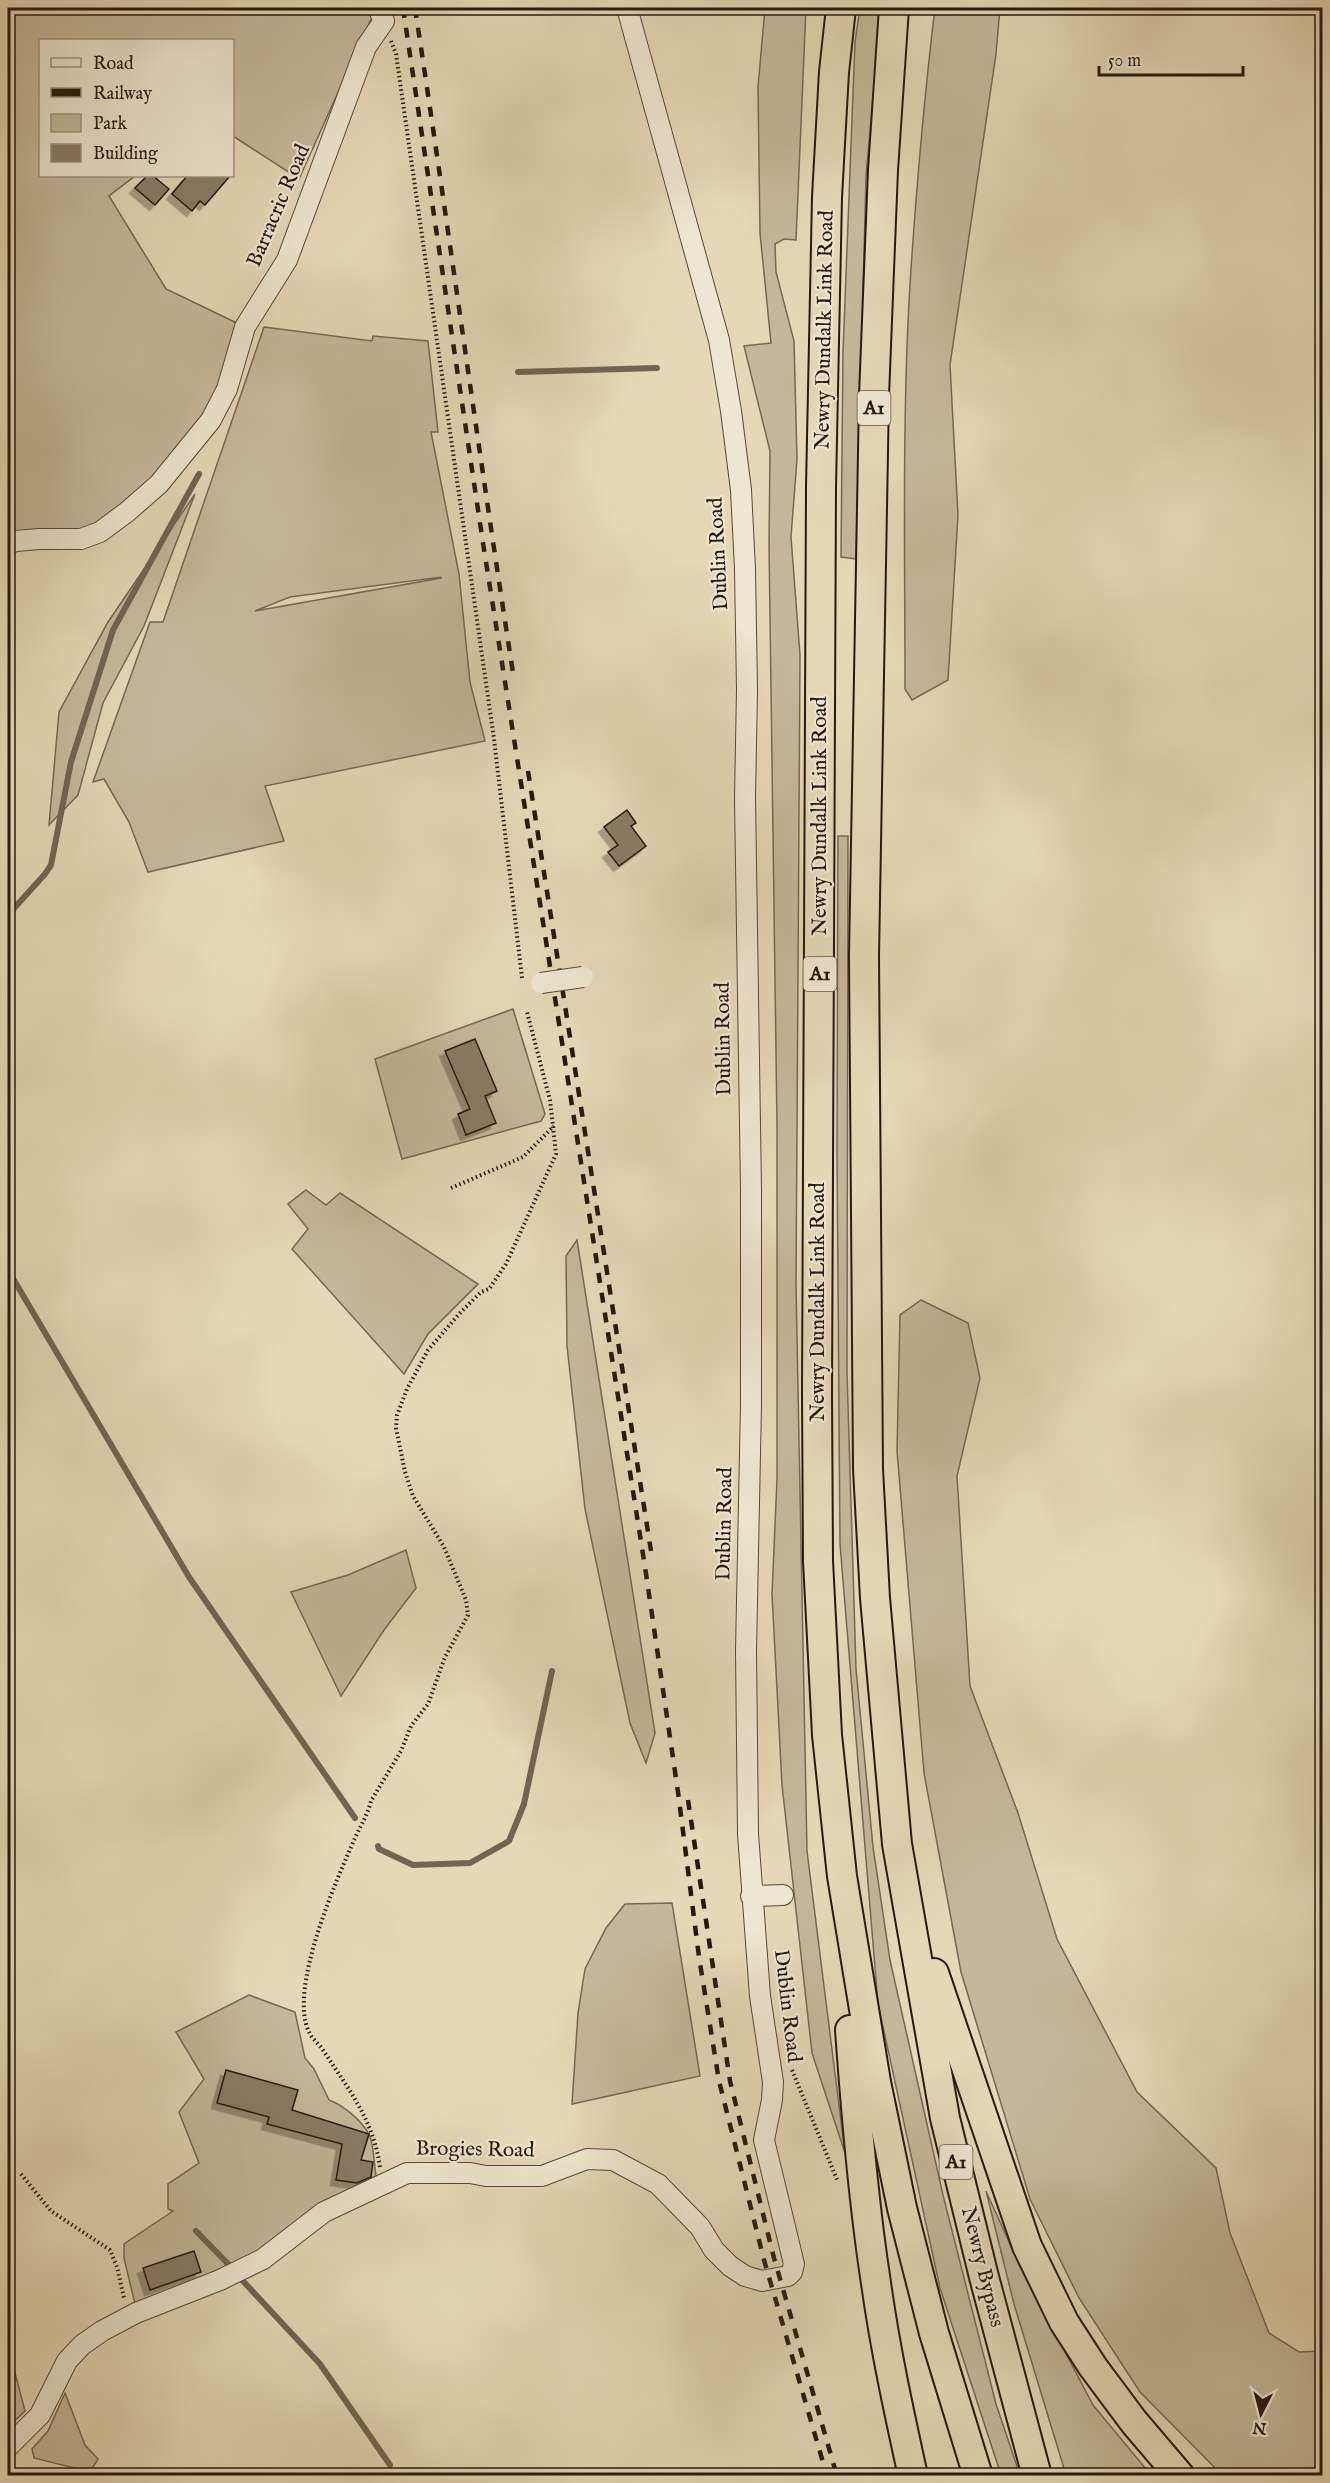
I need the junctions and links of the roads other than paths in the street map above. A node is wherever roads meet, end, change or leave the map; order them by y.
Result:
1 (627, 8) edge
2 (836, 8) edge
3 (841, 8) edge
4 (894, 8) edge
5 (901, 8) edge
6 (381, 14) edge
7 (890, 48) junction
8 (834, 72) junction
9 (8, 544) edge
10 (583, 977) dead end
11 (532, 984) road end
12 (897, 1844) junction
13 (842, 1876) junction
14 (783, 1895) dead end
15 (751, 1896) junction
16 (773, 2082) joint
17 (8, 2447) edge
18 (913, 2475) edge
19 (978, 2475) edge
20 (1038, 2475) edge
21 (1180, 2475) edge

1 - 15 street, Dublin Road
2 - 8 highway
3 - 8 highway, Newry Dundalk Link Road / A1
4 - 7 highway, A1
5 - 7 highway
6 - 9 street, Barracric Road
7 - 12 highway, A1
8 - 13 highway, Newry Dundalk Link Road / A1
10 - 11 street, bridge
12 - 20 highway, Newry Bypass / A1
12 - 21 highway
13 - 18 highway
13 - 19 highway, A1
14 - 15 street
15 - 16 street, Dublin Road
16 - 17 street, Brogies Road

